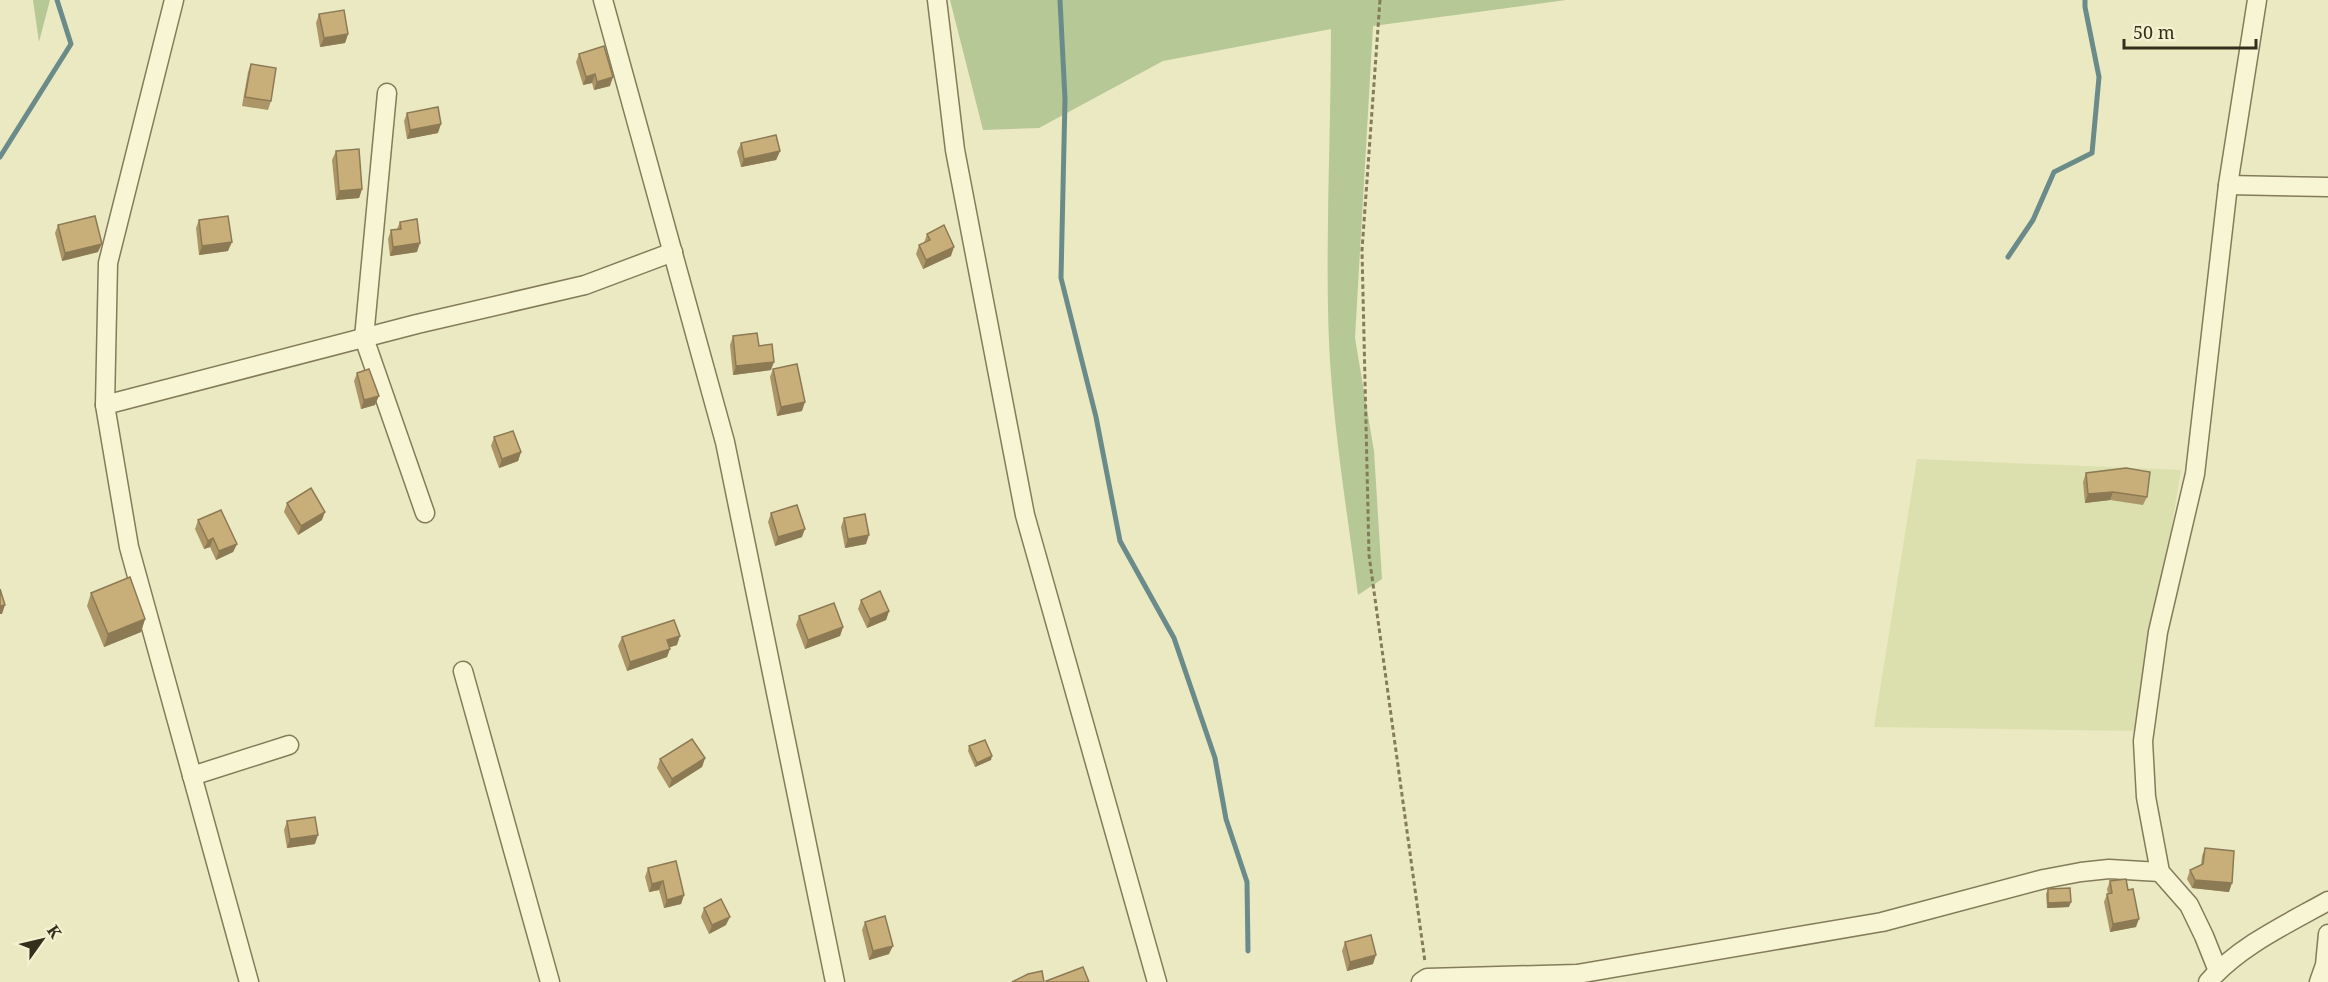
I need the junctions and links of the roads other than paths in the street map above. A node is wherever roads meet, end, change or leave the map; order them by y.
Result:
1 (174, 0) edge
2 (603, 0) edge
3 (937, 0) edge
4 (2257, 0) edge
5 (387, 93) dead end
6 (2228, 185) junction
7 (2328, 187) edge
8 (673, 252) junction
9 (364, 338) junction
10 (105, 405) junction
11 (425, 513) dead end
12 (463, 671) dead end
13 (289, 745) dead end
14 (192, 776) junction
15 (2160, 872) junction
16 (2328, 901) edge
17 (2328, 934) edge
18 (2213, 977) edge
19 (1424, 980) edge
20 (249, 982) edge
21 (550, 982) edge
22 (835, 982) edge
23 (1157, 982) edge
24 (2319, 982) edge

1 - 10 street
2 - 8 street
3 - 23 street
4 - 6 street
5 - 9 street
6 - 7 street
6 - 15 street
8 - 9 street
8 - 22 street
9 - 10 street
9 - 11 street
10 - 14 street
12 - 21 street
13 - 14 street
14 - 20 street
15 - 18 street
15 - 19 street
16 - 18 street
17 - 24 street

